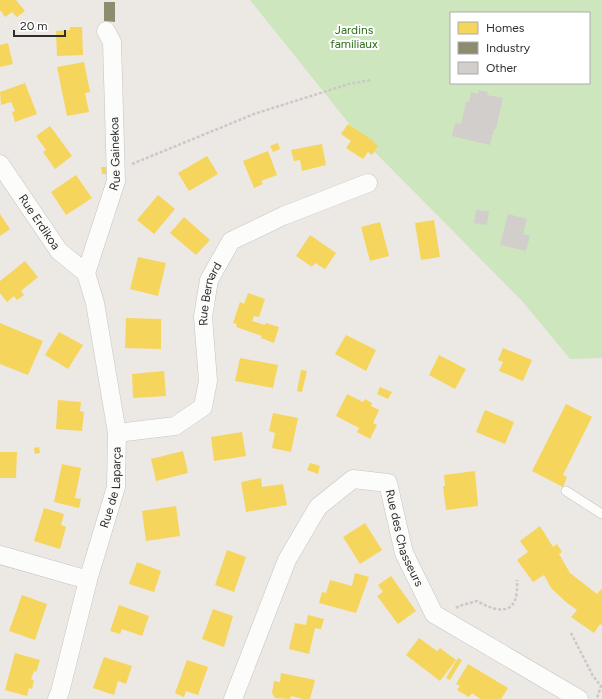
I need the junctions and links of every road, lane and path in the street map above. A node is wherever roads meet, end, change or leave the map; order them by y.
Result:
1 (106, 31) dead end
2 (371, 80) dead end
3 (0, 164) edge
4 (116, 171) junction
5 (368, 183) dead end
6 (86, 273) junction
7 (117, 433) junction
8 (566, 491) dead end
9 (602, 514) edge
10 (0, 556) edge
11 (88, 580) junction
12 (517, 580) dead end
13 (443, 620) junction
14 (571, 633) dead end
15 (57, 699) edge
16 (233, 699) edge
17 (580, 699) edge
18 (596, 699) edge

1 - 4 street, Rue Gainekoa
2 - 4 path
3 - 6 street, Rue Erdikoa
4 - 6 street, Rue Gainekoa
5 - 7 street, Rue Bernard
6 - 7 street, Rue de Laparça
7 - 11 street, Rue de Laparça
8 - 9 lane
10 - 11 street
11 - 15 street, Rue de Laparça
12 - 13 path
13 - 16 street, Rue des Chasseurs
13 - 17 street, Rue des Chasseurs
14 - 18 path

